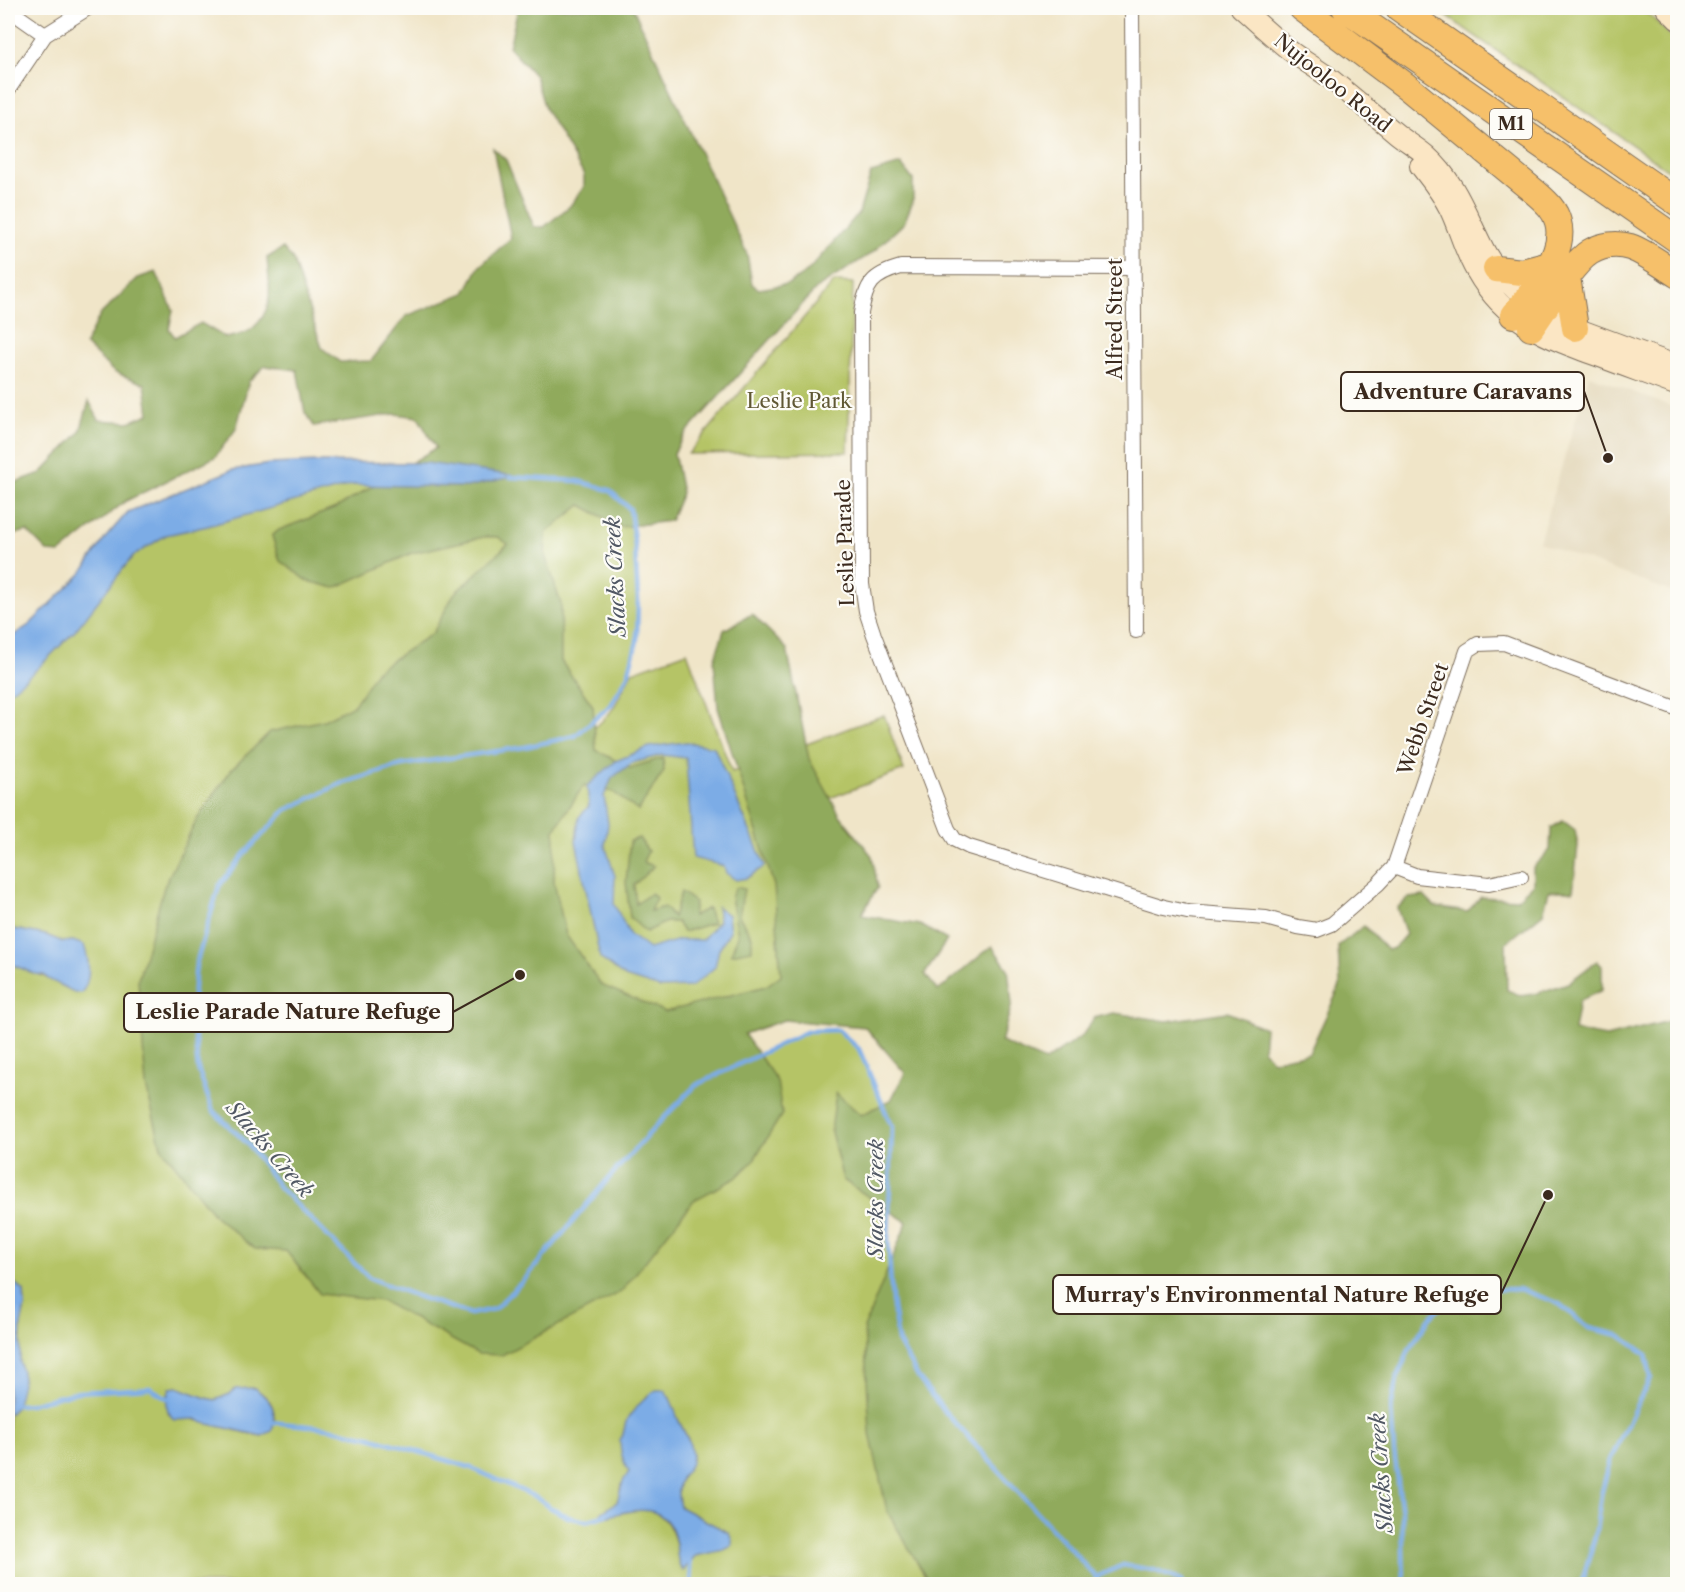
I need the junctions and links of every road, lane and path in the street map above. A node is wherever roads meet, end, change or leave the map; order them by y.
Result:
1 (88, 8) edge
2 (1132, 8) edge
3 (1241, 8) edge
4 (1302, 8) edge
5 (1345, 8) edge
6 (1399, 8) edge
7 (1666, 8) edge
8 (8, 9) edge
9 (1677, 20) edge
10 (45, 35) junction
11 (8, 90) edge
12 (1398, 135) junction
13 (1677, 202) edge
14 (1677, 240) edge
15 (1134, 268) junction
16 (1496, 268) junction
17 (1558, 271) junction
18 (1677, 276) edge
19 (1528, 314) junction
20 (1575, 328) junction
21 (1677, 366) edge
22 (1677, 386) edge
23 (1136, 631) dead end
24 (1677, 709) edge
25 (1394, 867) junction
26 (1521, 877) dead end
27 (1266, 918) joint

1 - 10 street
2 - 15 street, Alfred Street
3 - 12 street, Nujooloo Road
4 - 17 highway
5 - 14 highway, M1
6 - 13 highway, M1
7 - 9 street
8 - 10 street
10 - 11 street
12 - 16 street
12 - 19 street
15 - 23 street, Alfred Street
15 - 27 street, Leslie Parade
16 - 17 highway
16 - 19 street
17 - 18 highway
17 - 19 highway
17 - 20 highway
19 - 20 street
19 - 22 street
20 - 21 street
24 - 25 street, Webb Street
25 - 26 street
25 - 27 street, Webb Street

